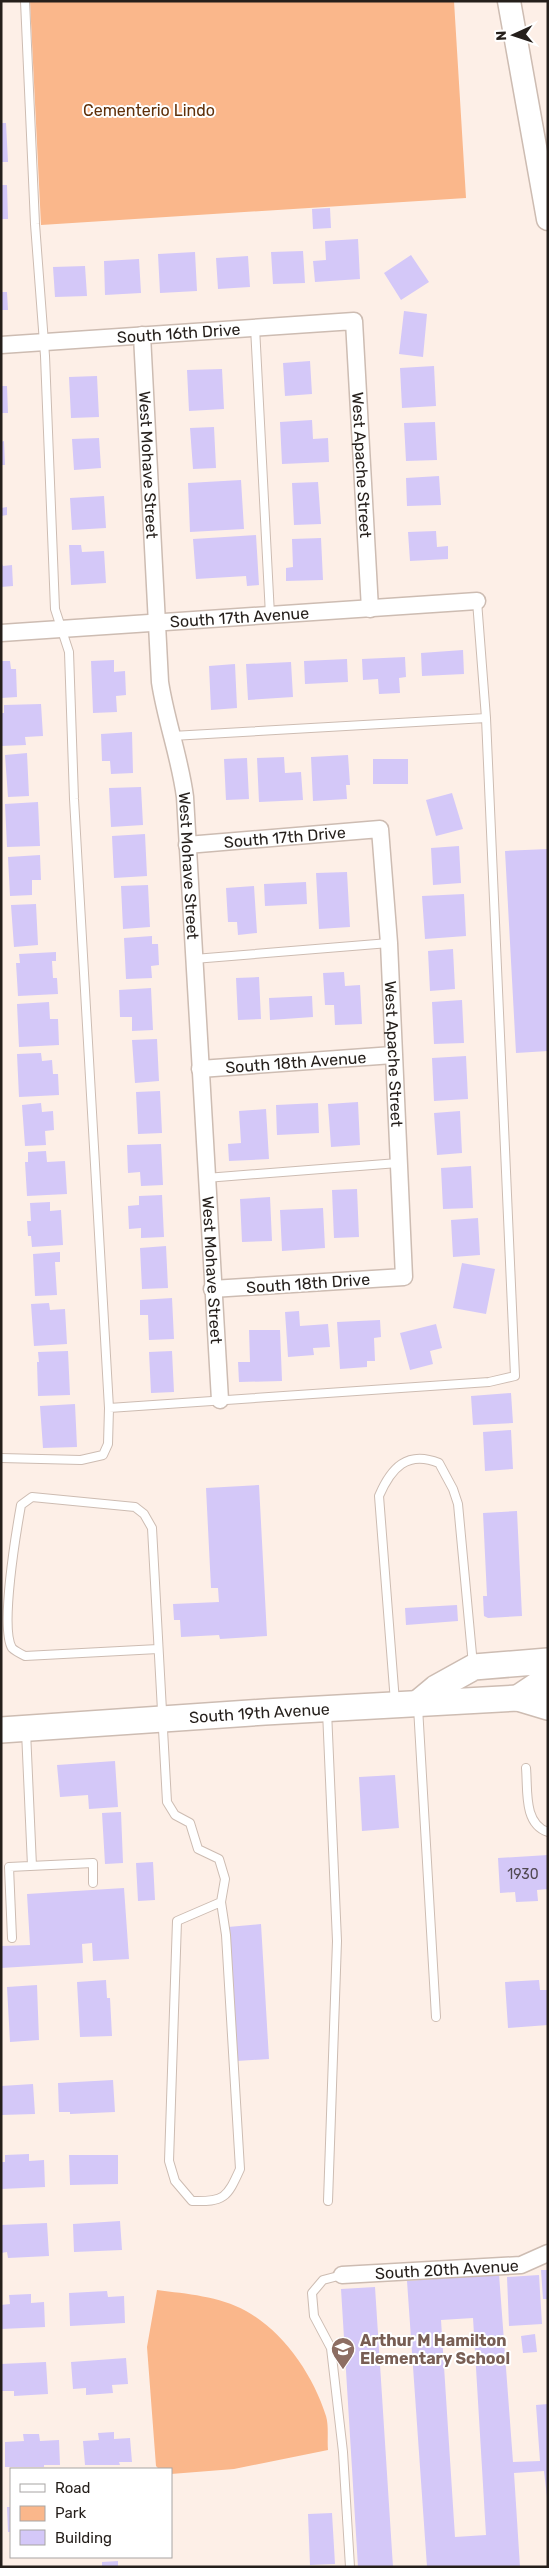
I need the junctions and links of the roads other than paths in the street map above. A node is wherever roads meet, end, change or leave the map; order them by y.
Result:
1 (26, 1) edge
2 (509, 1) edge
3 (548, 219) edge
4 (354, 321) joint
5 (255, 327) junction
6 (142, 335) junction
7 (44, 342) junction
8 (1, 344) edge
9 (477, 601) joint
10 (370, 609) junction
11 (270, 615) junction
12 (157, 623) junction
13 (62, 628) junction
14 (1, 632) edge
15 (486, 718) junction
16 (172, 736) junction
17 (380, 829) joint
18 (187, 845) junction
19 (389, 943) junction
20 (194, 959) junction
21 (393, 1055) junction
22 (200, 1069) junction
23 (398, 1164) junction
24 (206, 1178) junction
25 (404, 1277) joint
26 (212, 1289) junction
27 (220, 1400) junction
28 (109, 1408) junction
29 (1, 1458) edge
30 (158, 1649) junction
31 (548, 1661) edge
32 (474, 1667) junction
33 (548, 1678) edge
34 (518, 1698) junction
35 (406, 1703) junction
36 (548, 1707) edge
37 (327, 1708) junction
38 (163, 1719) junction
39 (13, 1730) edge
40 (526, 1768) dead end
41 (548, 1832) edge
42 (32, 1866) junction
43 (93, 1883) dead end
44 (221, 1902) junction
45 (12, 1938) dead end
46 (436, 2017) dead end
47 (328, 2202) dead end
48 (548, 2253) edge
49 (342, 2275) joint
50 (350, 2567) edge

1 - 7 lane
2 - 3 main road
4 - 5 street, South 16th Drive
4 - 10 street, West Apache Street
5 - 6 street, South 16th Drive
5 - 11 lane
6 - 7 street, South 16th Drive
6 - 12 street, West Mohave Street
7 - 8 street, South 16th Drive
7 - 13 lane
9 - 10 street, South 17th Avenue
9 - 15 lane
10 - 11 street, South 17th Avenue
11 - 12 street, South 17th Avenue
12 - 13 street, South 17th Avenue
12 - 16 street, West Mohave Street
13 - 14 street, South 17th Avenue
13 - 28 lane
15 - 16 lane
15 - 27 lane
16 - 18 street, West Mohave Street
17 - 18 street, South 17th Drive
17 - 19 street, West Apache Street
18 - 20 street, West Mohave Street
19 - 20 lane
19 - 21 street, West Apache Street
20 - 22 street, West Mohave Street
21 - 22 street, South 18th Avenue
21 - 23 street, West Apache Street
22 - 24 street, West Mohave Street
23 - 24 lane
23 - 25 street, West Apache Street
24 - 26 street, West Mohave Street
25 - 26 street, South 18th Drive
26 - 27 street, West Mohave Street
27 - 28 lane
28 - 29 lane
30 - 30 lane
30 - 38 lane
31 - 32 main road
32 - 35 main road
32 - 35 lane
33 - 34 main road
34 - 35 main road, South 19th Avenue
34 - 36 main road, South 19th Avenue
35 - 37 main road, South 19th Avenue
35 - 46 lane
37 - 38 main road, South 19th Avenue
37 - 47 lane
38 - 39 main road, South 19th Avenue
38 - 44 lane
39 - 42 lane
40 - 41 lane
42 - 43 lane
42 - 45 lane
44 - 44 lane
48 - 49 street, South 20th Avenue
49 - 50 lane

